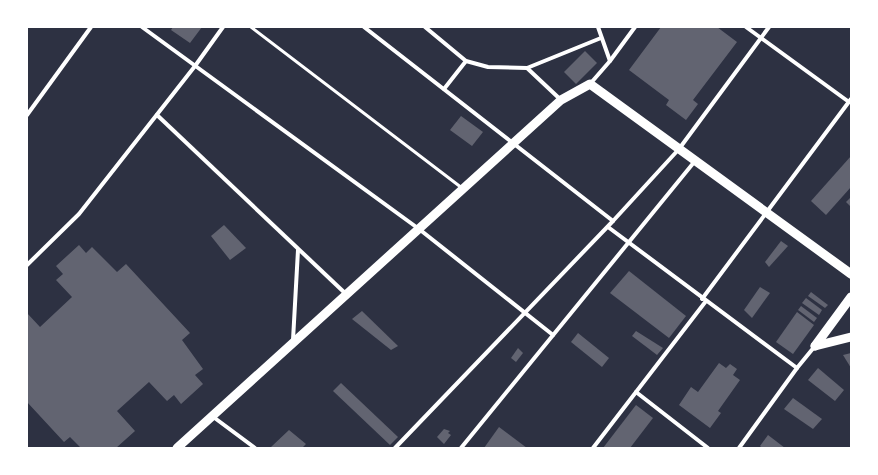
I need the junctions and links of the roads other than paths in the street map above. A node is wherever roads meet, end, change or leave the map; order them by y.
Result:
1 (91, 27) edge
2 (142, 27) edge
3 (223, 27) edge
4 (251, 27) edge
5 (364, 27) edge
6 (425, 27) edge
7 (598, 27) edge
8 (635, 27) edge
9 (746, 27) edge
10 (769, 27) edge
11 (601, 38) junction
12 (761, 38) junction
13 (466, 61) junction
14 (610, 61) junction
15 (195, 66) junction
16 (527, 68) junction
17 (590, 84) junction
18 (444, 89) junction
19 (561, 100) junction
20 (850, 100) edge
21 (27, 115) edge
22 (157, 115) junction
23 (512, 143) junction
24 (679, 149) junction
25 (695, 161) junction
26 (462, 188) junction
27 (766, 213) junction
28 (613, 221) junction
29 (608, 227) junction
30 (419, 229) junction
31 (629, 243) junction
32 (298, 250) junction
33 (27, 266) edge
34 (851, 274) edge
35 (347, 295) junction
36 (851, 297) edge
37 (704, 300) junction
38 (525, 313) junction
39 (553, 335) junction
40 (851, 337) edge
41 (293, 343) junction
42 (815, 346) junction
43 (797, 368) junction
44 (636, 392) junction
45 (212, 416) junction
46 (177, 448) edge
47 (255, 448) edge
48 (396, 448) edge
49 (461, 448) edge
50 (593, 448) edge
51 (708, 448) edge
52 (738, 448) edge

1 - 21 street
2 - 15 street
3 - 15 street
4 - 26 lane
5 - 18 street
6 - 13 street
7 - 11 street
8 - 14 street
9 - 12 street
10 - 12 street
11 - 14 street
11 - 16 street
12 - 20 street
12 - 24 street
13 - 16 street
13 - 18 street
14 - 17 street
15 - 22 street
15 - 30 street
16 - 19 street
17 - 19 main road
17 - 24 main road
18 - 23 street
19 - 23 main road
20 - 27 street
22 - 32 street
22 - 33 street
23 - 26 main road
23 - 28 street
24 - 25 main road
24 - 28 street
25 - 27 main road
25 - 31 street
26 - 30 main road
27 - 34 main road
27 - 37 street
28 - 29 street
29 - 31 street
29 - 38 street
30 - 35 main road
30 - 38 street
31 - 37 street
31 - 39 street
32 - 35 street
32 - 41 street
35 - 41 main road
36 - 42 main road
37 - 43 street
37 - 44 street
38 - 39 street
38 - 48 street
39 - 49 street
40 - 42 main road
41 - 45 main road
42 - 43 street
43 - 52 street
44 - 50 street
44 - 51 street
45 - 46 main road
45 - 47 street

